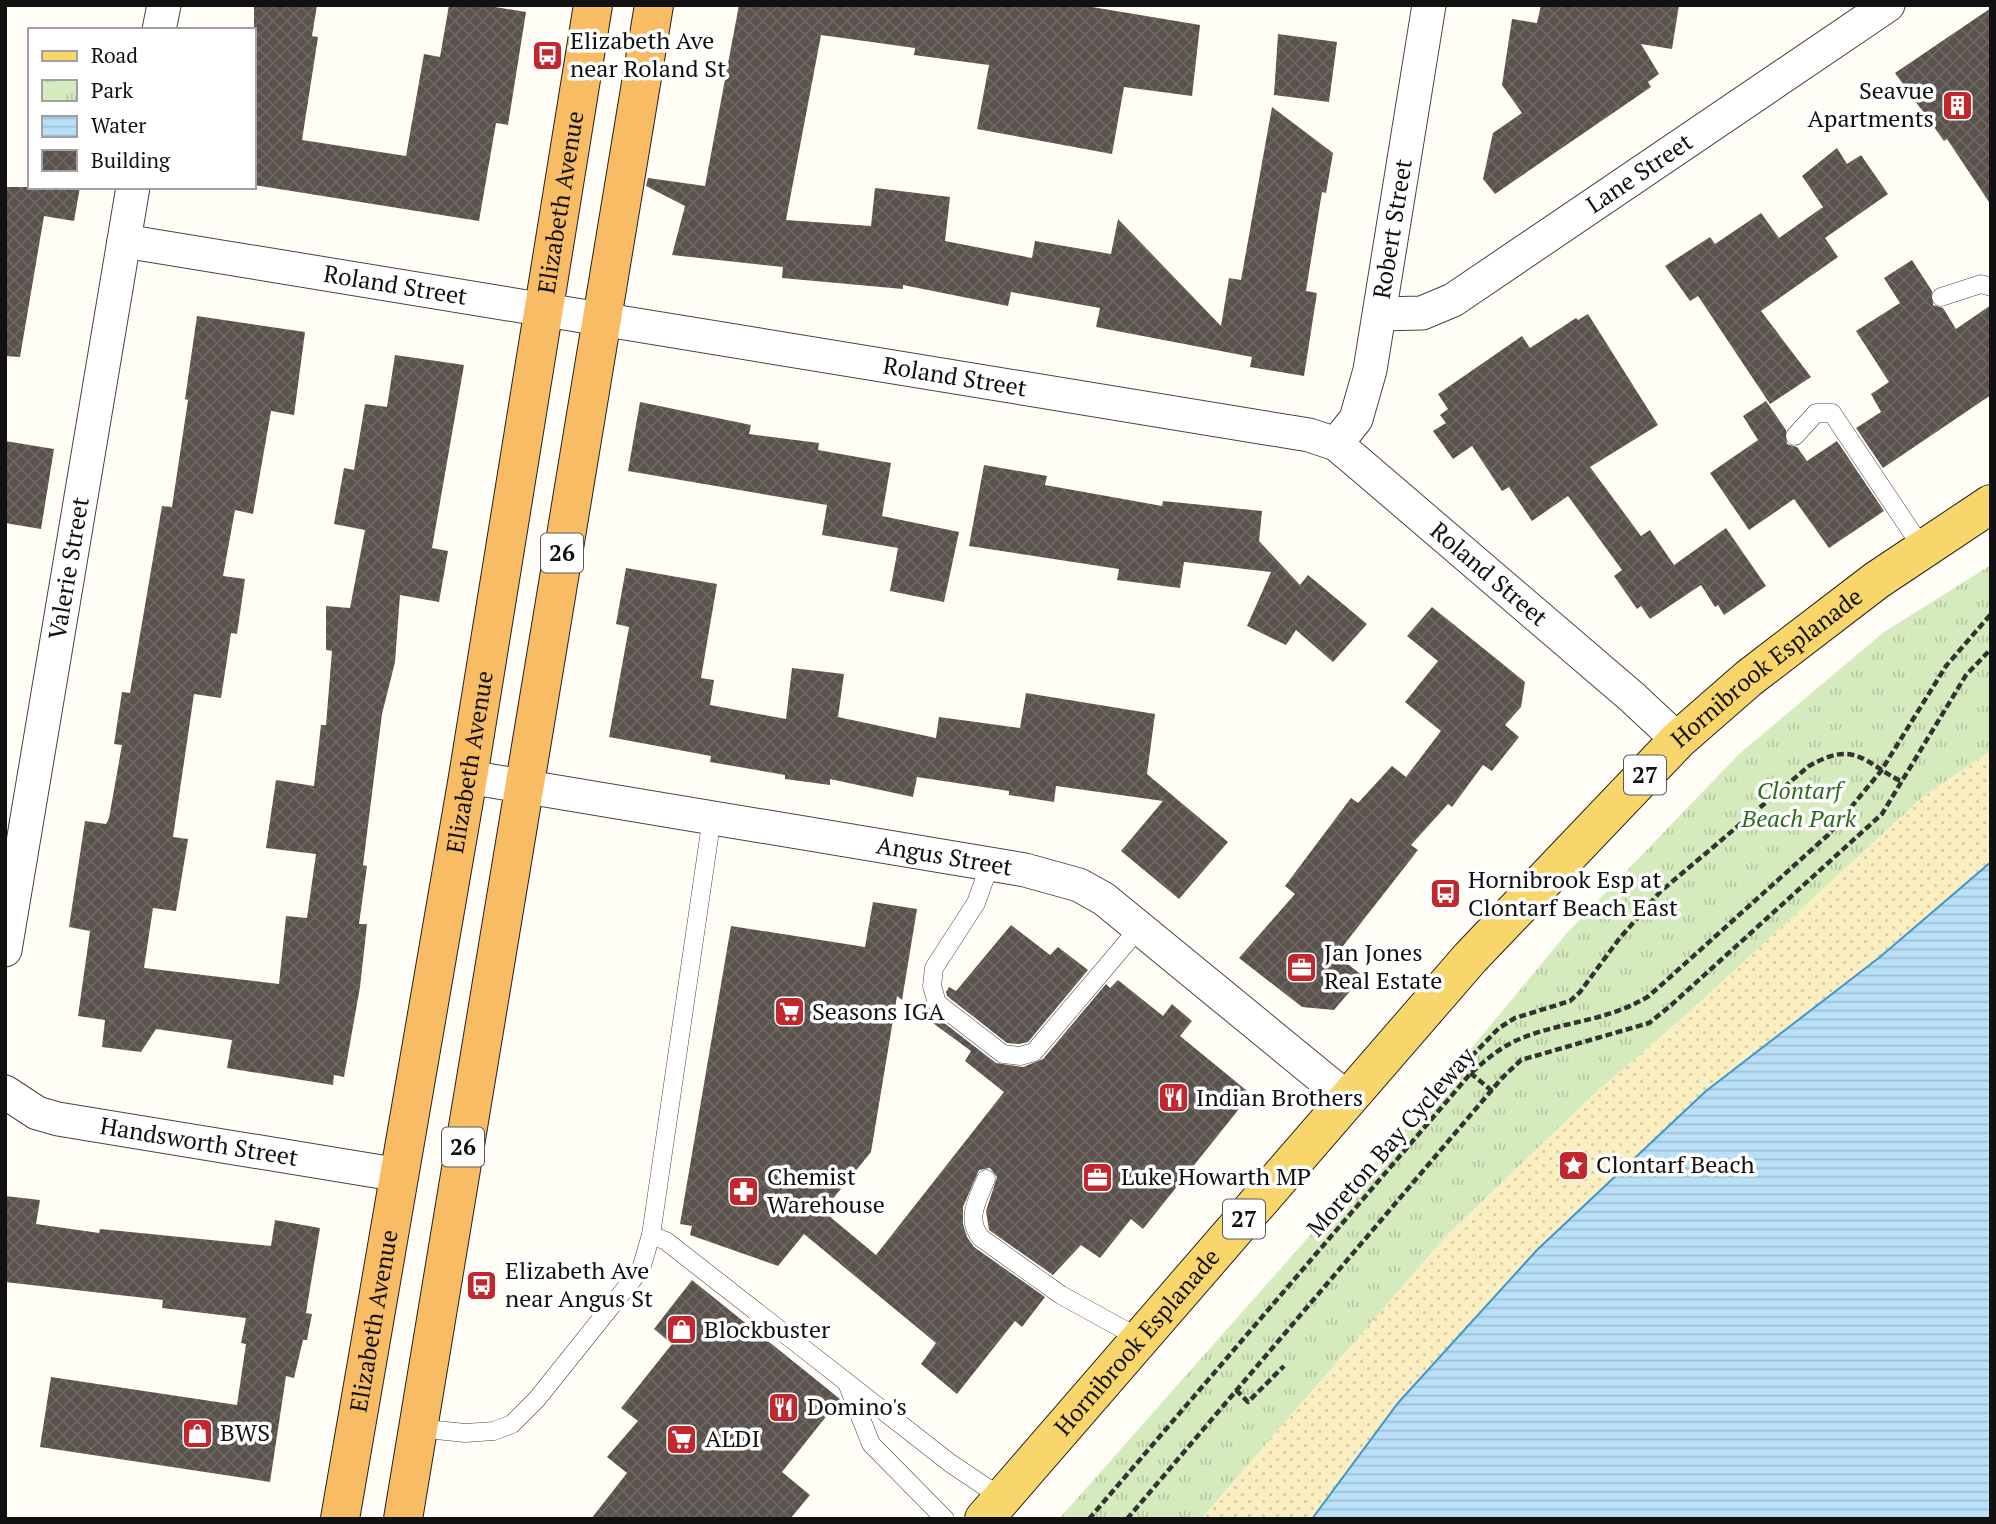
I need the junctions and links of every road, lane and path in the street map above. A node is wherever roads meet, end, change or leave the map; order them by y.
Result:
1 (163, 5) edge
2 (593, 5) edge
3 (654, 5) edge
4 (1429, 5) edge
5 (1888, 5) edge
6 (159, 28) edge
7 (133, 189) edge
8 (124, 241) junction
9 (1991, 287) edge
10 (1941, 297) dead end
11 (546, 310) junction
12 (1380, 314) junction
13 (601, 320) junction
14 (1795, 436) dead end
15 (1336, 444) junction
16 (1991, 504) edge
17 (1923, 549) junction
18 (1991, 614) edge
19 (1991, 649) edge
20 (1678, 740) junction
21 (1881, 771) junction
22 (468, 777) junction
23 (1902, 782) junction
24 (523, 786) junction
25 (712, 817) junction
26 (990, 864) junction
27 (1139, 928) junction
28 (5, 950) edge
29 (1471, 1073) junction
30 (5, 1091) edge
31 (1492, 1091) junction
32 (1348, 1100) junction
33 (400, 1175) junction
34 (986, 1179) dead end
35 (651, 1235) junction
36 (1139, 1338) junction
37 (1284, 1366) dead end
38 (847, 1383) junction
39 (1236, 1390) junction
40 (417, 1428) junction
41 (993, 1508) edge
42 (340, 1519) edge
43 (403, 1519) edge
44 (945, 1519) edge
45 (1089, 1519) edge
46 (1127, 1519) edge

1 - 6 street
2 - 11 highway, Elizabeth Avenue / 26
3 - 13 highway, 26
4 - 12 street, Robert Street
5 - 12 street, Lane Street
7 - 8 street, Valerie Street
8 - 11 street, Roland Street
8 - 28 street, Valerie Street
9 - 10 lane
11 - 13 street, Roland Street
11 - 22 highway, Elizabeth Avenue / 26
12 - 15 street, Robert Street
13 - 15 street, Roland Street
13 - 24 highway, 26
14 - 17 lane
15 - 20 street, Roland Street
16 - 17 main road, Hornibrook Esplanade / 27
17 - 20 main road, Hornibrook Esplanade / 27
18 - 21 path, Moreton Bay Cycleway
19 - 23 path
20 - 32 main road, Hornibrook Esplanade / 27
21 - 23 path
21 - 29 path, Moreton Bay Cycleway
21 - 29 path
22 - 24 street, Angus Street
22 - 33 highway, Elizabeth Avenue / 26
23 - 31 path
24 - 25 street, Angus Street
24 - 40 highway, 26
25 - 26 street, Angus Street
25 - 35 lane
26 - 27 street, Angus Street
26 - 27 lane
27 - 32 street, Angus Street
29 - 31 path
29 - 45 path, Moreton Bay Cycleway
30 - 33 street, Handsworth Street
31 - 39 path
32 - 36 main road, Hornibrook Esplanade / 27
33 - 42 highway, Elizabeth Avenue / 26
34 - 36 lane
35 - 38 lane
35 - 40 lane
36 - 41 main road, Hornibrook Esplanade / 27
37 - 39 path
38 - 41 lane
38 - 44 lane
39 - 46 path
40 - 43 highway, 26

